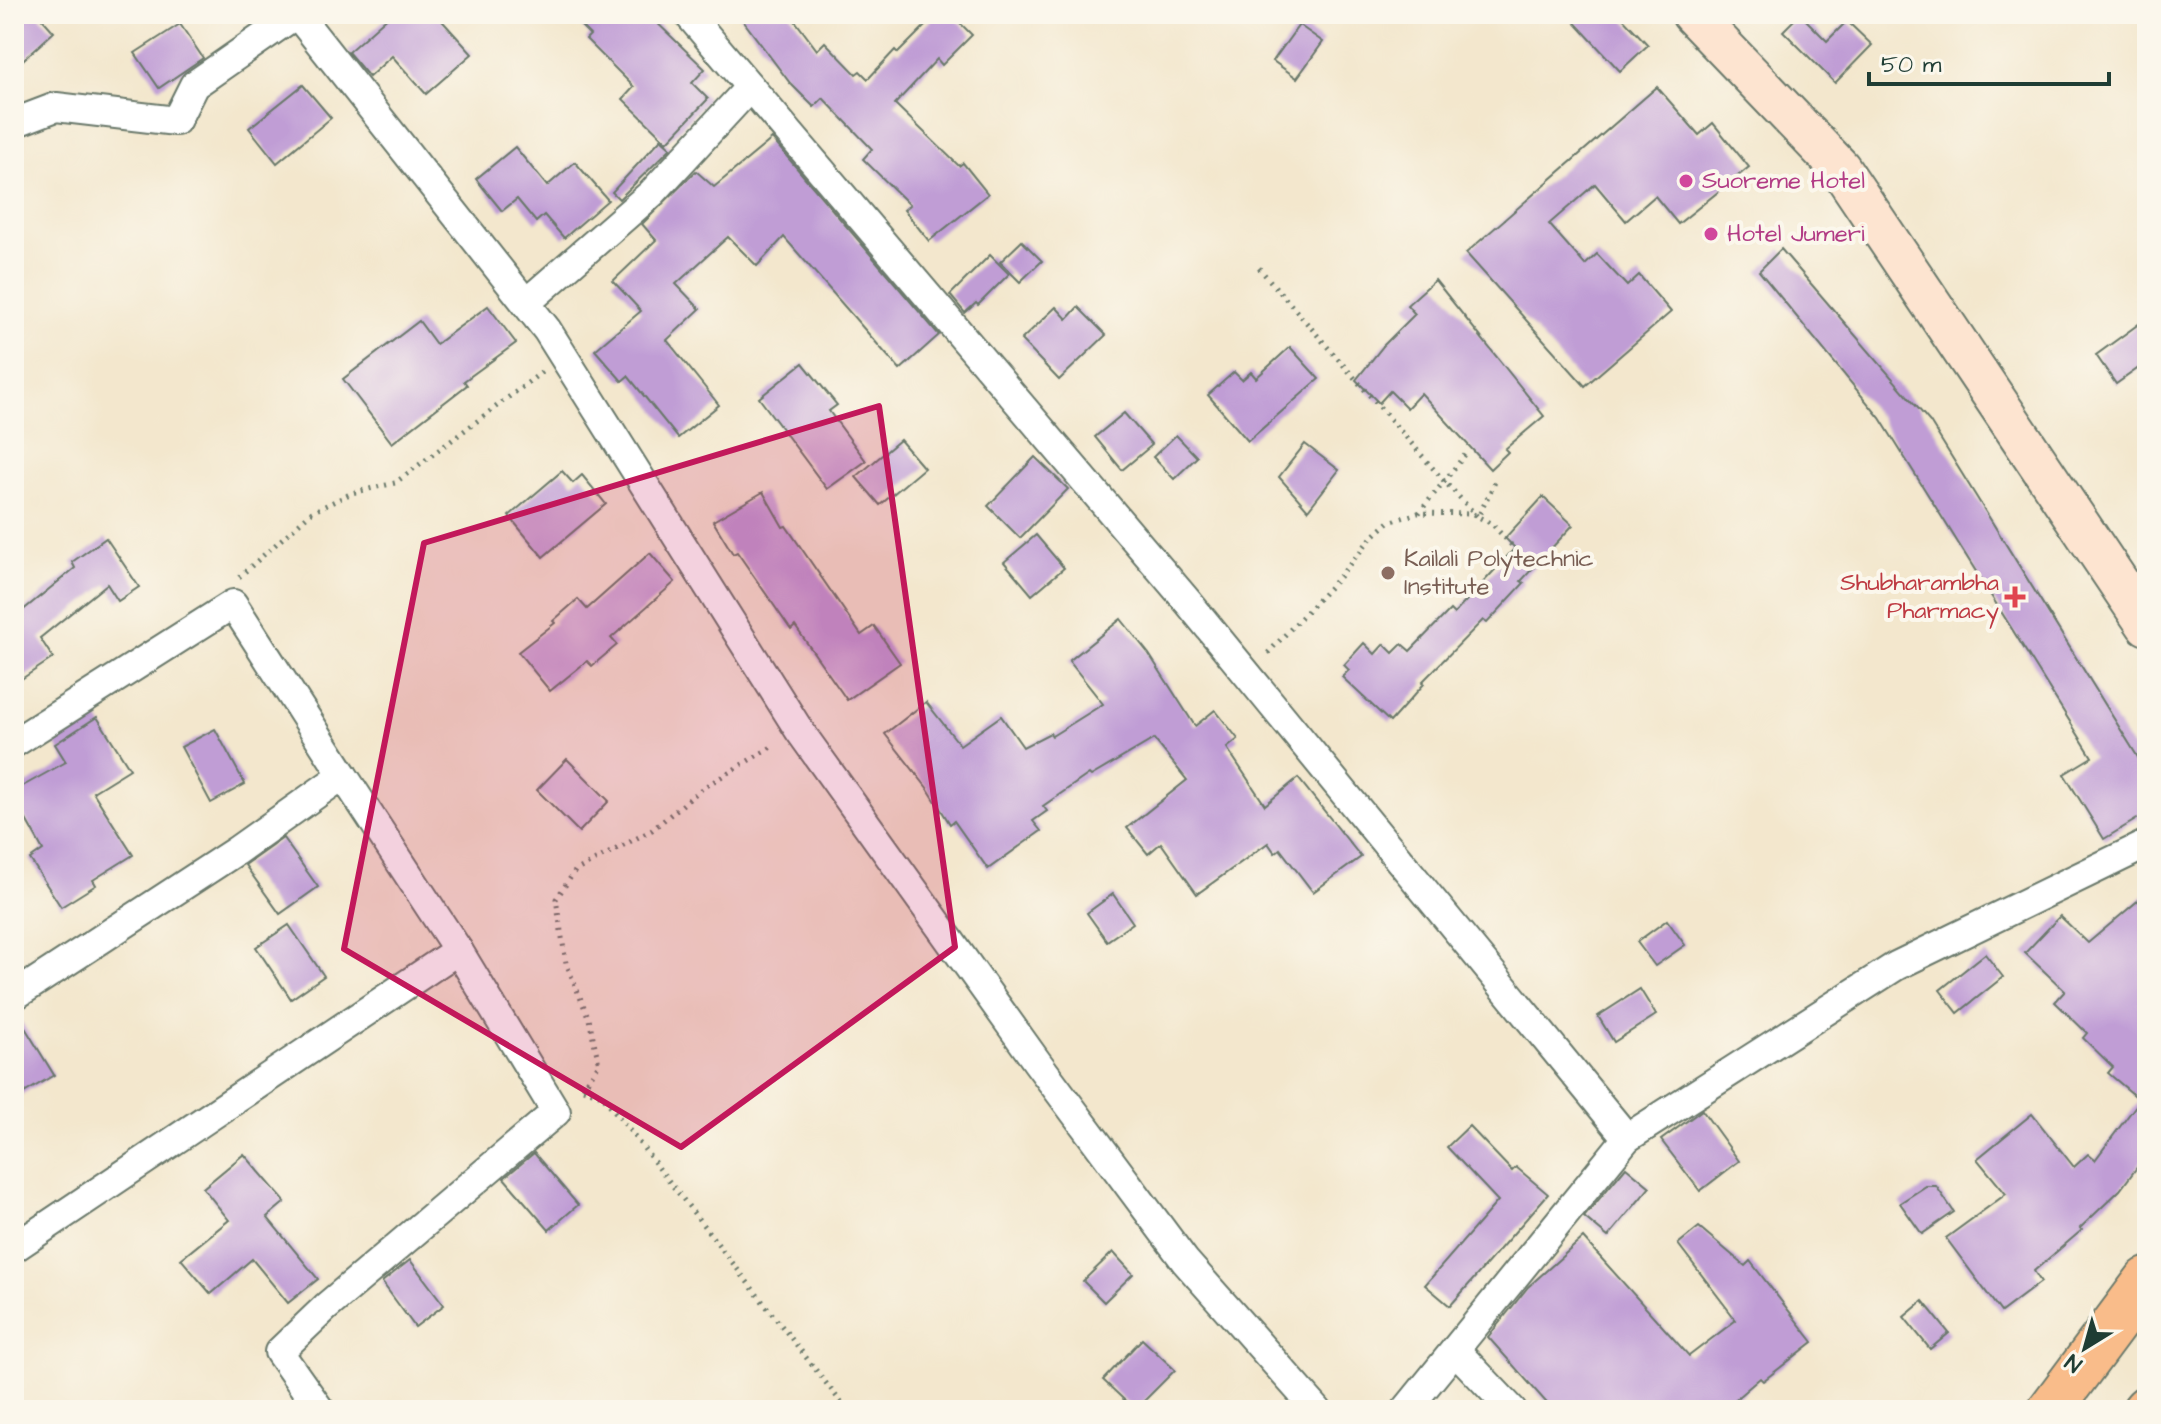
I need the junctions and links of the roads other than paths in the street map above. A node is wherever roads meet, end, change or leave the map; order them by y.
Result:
1 (297, 14) edge
2 (688, 14) edge
3 (1692, 14) edge
4 (750, 87) junction
5 (14, 123) edge
6 (526, 303) junction
7 (2147, 625) edge
8 (14, 743) edge
9 (343, 775) junction
10 (2147, 844) edge
11 (458, 950) junction
12 (14, 996) edge
13 (1627, 1138) junction
14 (14, 1248) edge
15 (2147, 1280) edge
16 (1455, 1350) junction
17 (320, 1410) edge
18 (1317, 1410) edge
19 (1406, 1410) edge
20 (1512, 1410) edge
21 (2050, 1410) edge

1 - 5 street
1 - 6 street
2 - 4 street
3 - 7 street
4 - 6 street
4 - 13 street
6 - 18 street
8 - 9 street
9 - 11 street
9 - 12 street
10 - 13 street
11 - 14 street
11 - 17 street
13 - 16 street
15 - 21 highway
16 - 19 street
16 - 20 street

